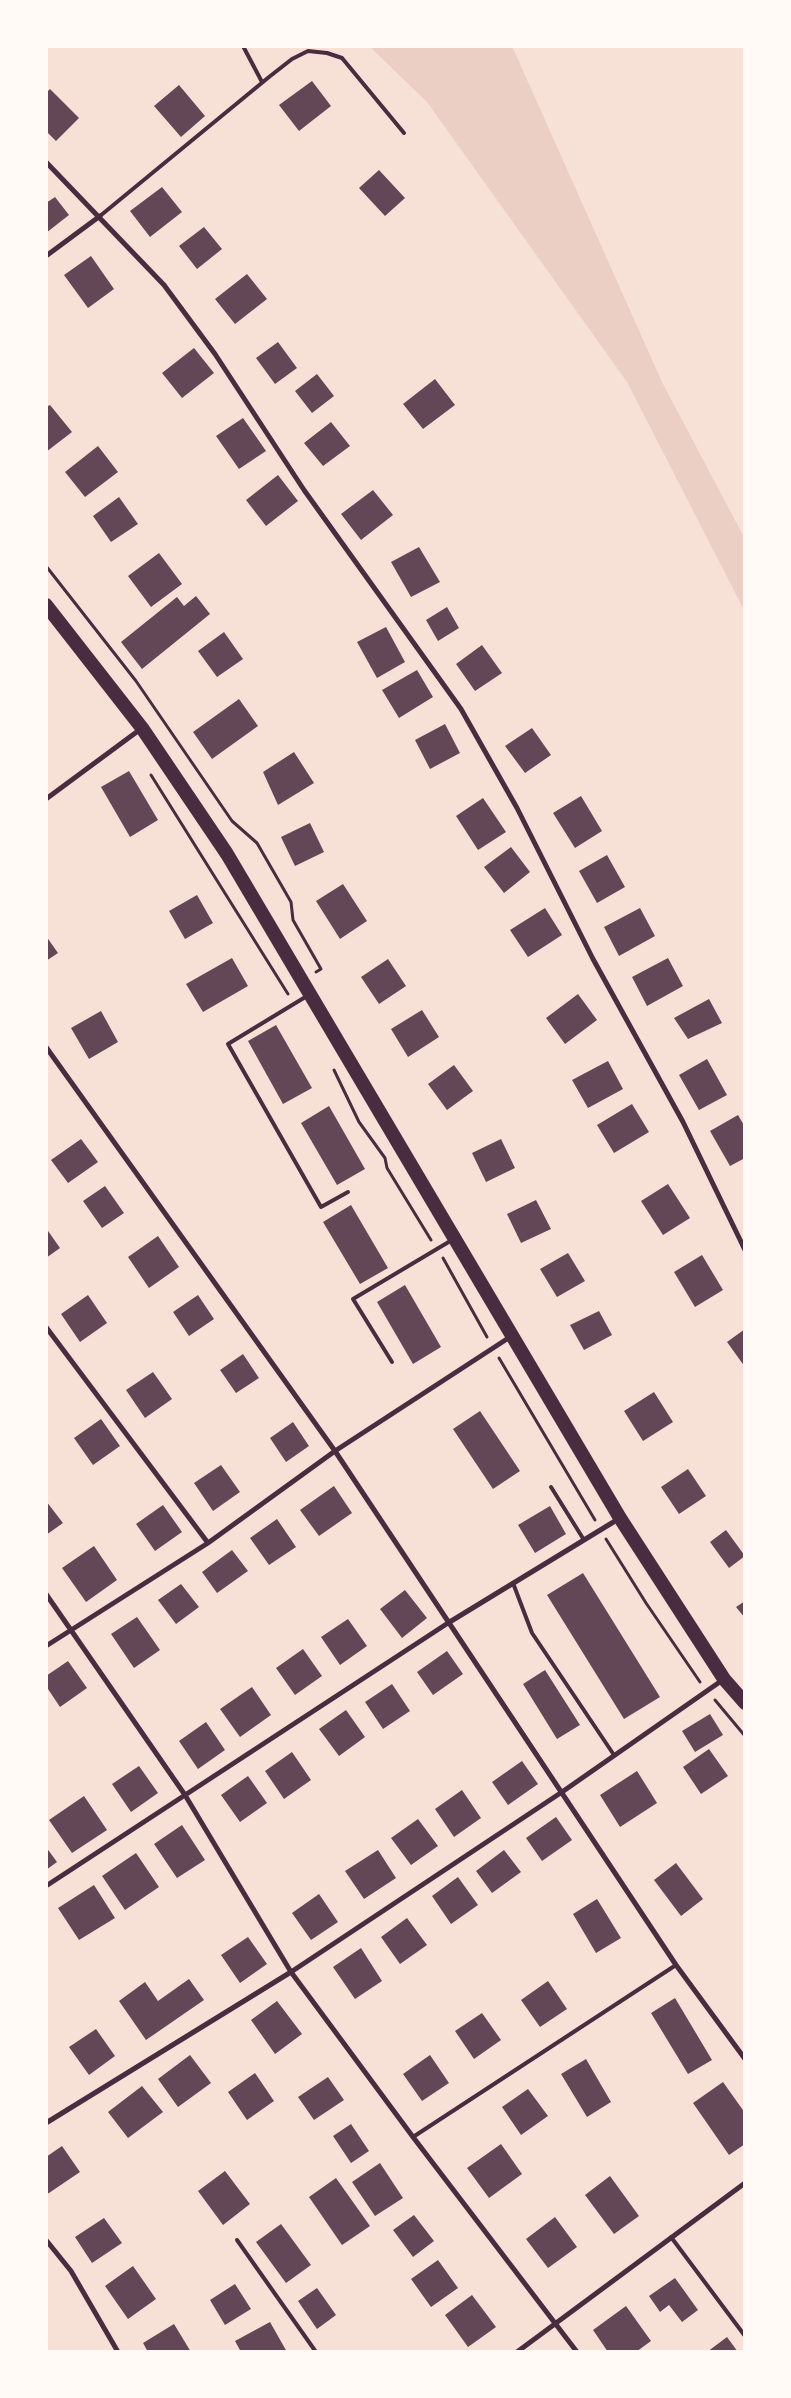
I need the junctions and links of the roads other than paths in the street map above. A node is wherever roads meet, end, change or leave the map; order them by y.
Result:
1 (243, 46) edge
2 (262, 82) junction
3 (404, 133) dead end
4 (46, 162) edge
5 (100, 216) junction
6 (46, 256) edge
7 (46, 604) edge
8 (142, 728) junction
9 (46, 799) edge
10 (311, 994) junction
11 (46, 1047) edge
12 (348, 1192) dead end
13 (454, 1239) junction
14 (745, 1250) edge
15 (46, 1327) edge
16 (511, 1336) junction
17 (392, 1362) dead end
18 (335, 1451) junction
19 (552, 1488) dead end
20 (620, 1518) junction
21 (584, 1540) junction
22 (208, 1543) junction
23 (513, 1583) junction
24 (46, 1594) edge
25 (448, 1623) junction
26 (71, 1629) junction
27 (46, 1646) edge
28 (724, 1679) junction
29 (745, 1703) edge
30 (614, 1755) junction
31 (562, 1792) junction
32 (185, 1795) junction
33 (46, 1886) edge
34 (676, 1966) junction
35 (291, 1972) junction
36 (745, 2059) edge
37 (46, 2123) edge
38 (413, 2137) junction
39 (745, 2183) edge
40 (671, 2237) junction
41 (46, 2240) edge
42 (237, 2240) dead end
43 (556, 2324) junction
44 (745, 2336) edge
45 (118, 2352) edge
46 (316, 2352) edge
47 (517, 2352) edge
48 (576, 2352) edge

1 - 2 lane
2 - 3 lane
2 - 5 lane
4 - 5 street
5 - 6 street
5 - 14 street
7 - 8 highway
8 - 9 street
8 - 10 highway
10 - 12 lane
10 - 13 highway
11 - 18 street
13 - 16 highway
13 - 17 lane
15 - 22 street
16 - 18 street
16 - 20 highway
18 - 22 street
18 - 25 street
19 - 21 lane
20 - 21 street
20 - 28 highway
21 - 23 street
22 - 26 street
23 - 25 street
23 - 30 lane
24 - 26 street
25 - 31 street
25 - 32 street
26 - 27 street
26 - 32 street
28 - 29 highway
28 - 30 street
30 - 31 street
31 - 34 street
31 - 35 street
32 - 33 street
32 - 35 street
34 - 36 street
34 - 38 lane
35 - 37 street
35 - 38 street
38 - 43 street
39 - 40 street
40 - 43 street
40 - 44 lane
41 - 45 street
42 - 46 lane
43 - 47 street
43 - 48 street

